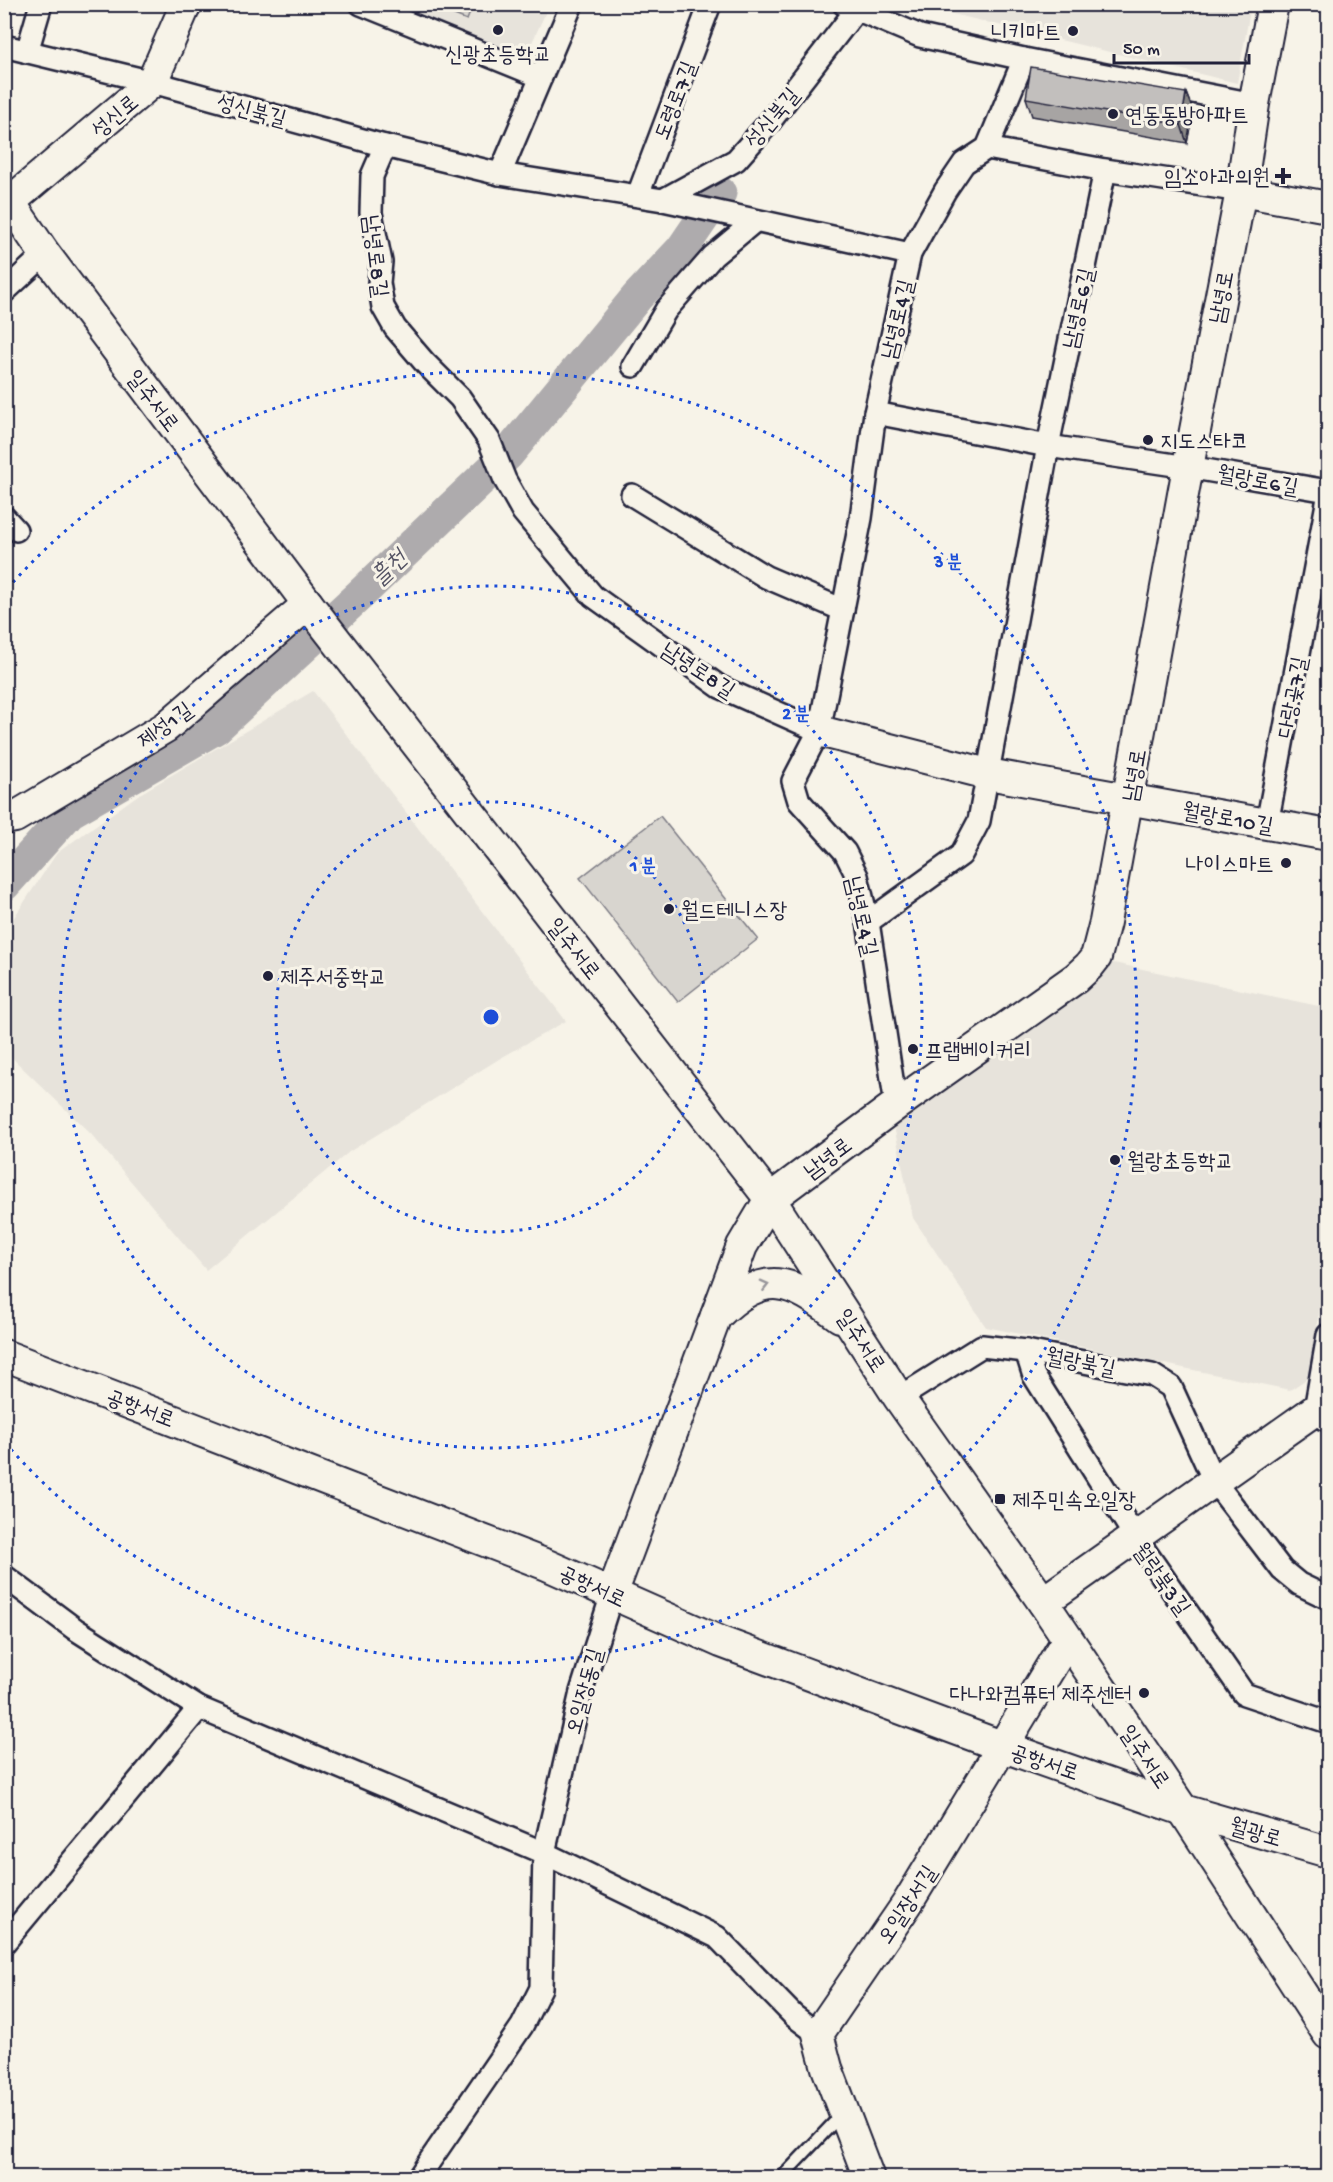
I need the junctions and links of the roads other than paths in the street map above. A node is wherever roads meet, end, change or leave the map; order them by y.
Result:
1 (41, 4) edge
2 (186, 4) edge
3 (361, 4) edge
4 (572, 4) edge
5 (710, 4) edge
6 (1273, 4) edge
7 (851, 7) edge
8 (4, 46) edge
9 (27, 52) junction
10 (1024, 59) junction
11 (541, 77) junction
12 (152, 82) junction
13 (1254, 104) junction
14 (385, 146) junction
15 (987, 148) junction
16 (1105, 170) junction
17 (500, 174) junction
18 (1241, 191) junction
19 (638, 195) junction
20 (8, 198) edge
21 (663, 200) junction
22 (1329, 207) edge
23 (755, 220) junction
24 (45, 254) junction
25 (910, 254) junction
26 (4, 291) edge
27 (633, 366) dead end
28 (874, 413) junction
29 (1048, 446) junction
30 (1188, 467) junction
31 (1329, 491) edge
32 (632, 495) dead end
33 (1329, 498) edge
34 (308, 604) junction
35 (843, 609) junction
36 (819, 731) junction
37 (988, 774) junction
38 (1128, 799) junction
39 (4, 819) edge
40 (1267, 824) junction
41 (1329, 836) edge
42 (868, 922) junction
43 (896, 1105) junction
44 (770, 1199) junction
45 (716, 1316) junction
46 (853, 1326) junction
47 (1329, 1335) edge
48 (1026, 1351) junction
49 (4, 1355) edge
50 (899, 1398) junction
51 (1324, 1414) edge
52 (1214, 1481) junction
53 (1136, 1538) junction
54 (4, 1576) edge
55 (612, 1594) junction
56 (1329, 1598) edge
57 (1043, 1602) junction
58 (1067, 1640) junction
59 (199, 1708) junction
60 (1329, 1722) edge
61 (1004, 1747) junction
62 (1183, 1810) junction
63 (1329, 1852) edge
64 (544, 1853) junction
65 (4, 1943) edge
66 (818, 2034) junction
67 (1329, 2034) edge
68 (844, 2112) junction
69 (426, 2175) edge
70 (781, 2178) edge
71 (869, 2178) edge

1 - 9 street
2 - 12 street, 성신로
3 - 11 street
4 - 11 street
5 - 19 street, 도령로7길
6 - 13 street, 남녕로
7 - 10 street
7 - 21 street, 성신북길
8 - 9 street, 성신북길
9 - 12 street, 성신북길
10 - 13 street
10 - 15 street
11 - 17 street
12 - 14 street, 성신북길
12 - 20 street, 성신로
13 - 18 street, 남녕로
14 - 17 street, 성신북길
14 - 36 street, 남녕로8길
15 - 16 street
15 - 25 street, 남녕로4길
16 - 18 street
16 - 29 street, 남녕로6길
17 - 19 street, 성신북길
18 - 22 street
18 - 30 street, 남녕로
19 - 21 street, 성신북길
20 - 24 street, 일주서로
21 - 23 street, 성신북길
23 - 25 street, 성신북길
23 - 27 street
24 - 26 street
24 - 34 street, 일주서로
25 - 28 street, 남녕로4길
28 - 29 street
28 - 35 street, 남녕로4길
29 - 30 street
29 - 37 street, 남녕로6길
30 - 31 street, 월랑로6길
30 - 38 street, 남녕로
32 - 35 street
33 - 40 street, 다랑곶7길
34 - 39 street, 제성1길
34 - 44 street, 일주서로
35 - 36 street, 남녕로4길
36 - 37 street, 남녕로8길
36 - 42 street, 남녕로4길
37 - 38 street, 남녕로8길
37 - 42 street
38 - 40 street, 월랑로10길
38 - 43 street, 남녕로
40 - 41 street, 월랑로10길
42 - 43 street, 남녕로4길
43 - 44 street, 남녕로
44 - 45 street, 오일장동길
44 - 46 street, 일주서로
45 -> 46 street
45 - 55 street, 오일장동길
46 - 50 street, 일주서로
47 - 51 street
48 - 50 street, 월랑북길
48 - 52 street, 월랑북길
48 - 53 street, 월랑북3길
49 - 55 street, 공항서로
50 - 57 street, 일주서로
51 - 52 street
52 - 53 street
52 - 56 street, 월랑북길
53 - 57 street
53 - 60 street, 월랑북3길
54 - 59 street
55 - 61 street, 공항서로
55 - 64 street, 오일장동길
57 - 58 street, 일주서로
58 - 61 street, 오일장서길
58 - 62 street, 일주서로
59 - 64 street
59 - 65 street
61 - 62 street, 공항서로
61 - 66 street, 오일장서길
62 - 63 street, 월광로
62 - 67 street, 일주서로
64 - 66 street
64 - 69 street, 오일장동길
66 - 68 street
68 - 70 lane
68 - 71 street

